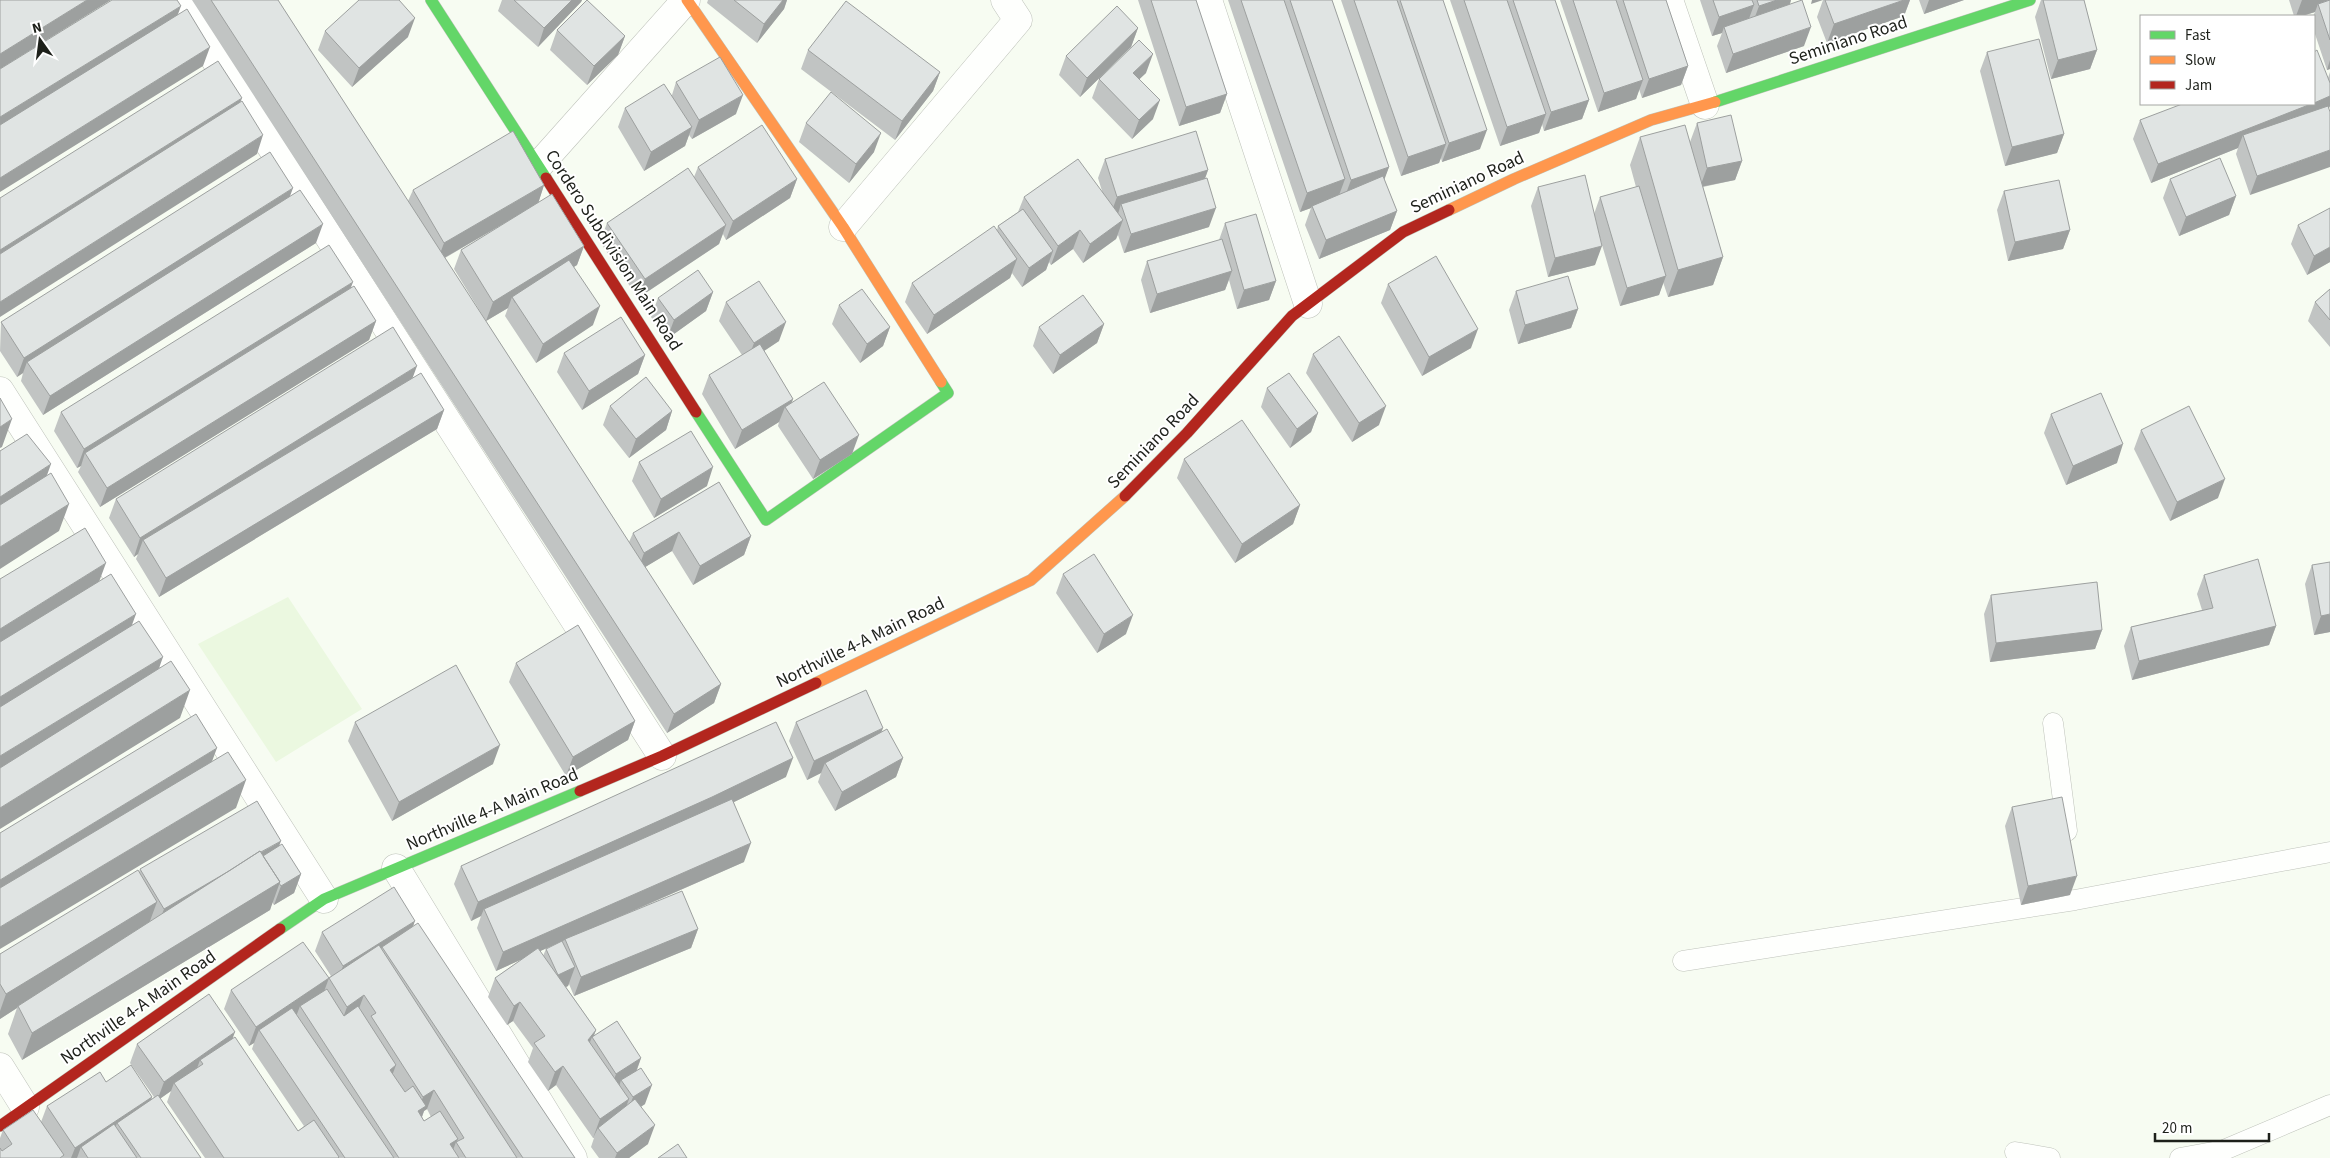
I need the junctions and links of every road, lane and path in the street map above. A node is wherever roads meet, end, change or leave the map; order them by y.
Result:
1 (177, 0) edge
2 (430, 0) edge
3 (687, 0) edge
4 (1005, 0) edge
5 (1208, 0) edge
6 (1669, 0) edge
7 (2030, 0) edge
8 (1705, 105) junction
9 (538, 165) junction
10 (843, 228) junction
11 (1308, 304) junction
12 (0, 391) edge
13 (1031, 580) joint
14 (2053, 723) dead end
15 (662, 756) junction
16 (2069, 851) edge
17 (2330, 852) edge
18 (396, 868) junction
19 (324, 899) junction
20 (1683, 961) dead end
21 (0, 1067) edge
22 (2330, 1105) edge
23 (25, 1108) junction
24 (0, 1126) edge
25 (2015, 1152) dead end
26 (573, 1158) edge
27 (2050, 1158) edge
28 (2180, 1158) edge

1 - 15 street
2 - 9 street, Cordero Subdivision Main Road
3 - 9 street
3 - 10 street
4 - 10 street
5 - 11 street
6 - 8 street
7 - 8 street, Seminiano Road
8 - 11 street, Seminiano Road
9 - 10 street, Cordero Subdivision Main Road
11 - 13 street, Seminiano Road
12 - 19 street
13 - 15 street, Northville 4-A Main Road
14 - 16 lane
15 - 18 street, Northville 4-A Main Road
17 - 20 lane
18 - 19 street, Northville 4-A Main Road
18 - 26 street
19 - 23 street, Northville 4-A Main Road
21 - 23 street
22 - 28 lane
23 - 24 street, Northville 4-A Main Road
25 - 27 lane

